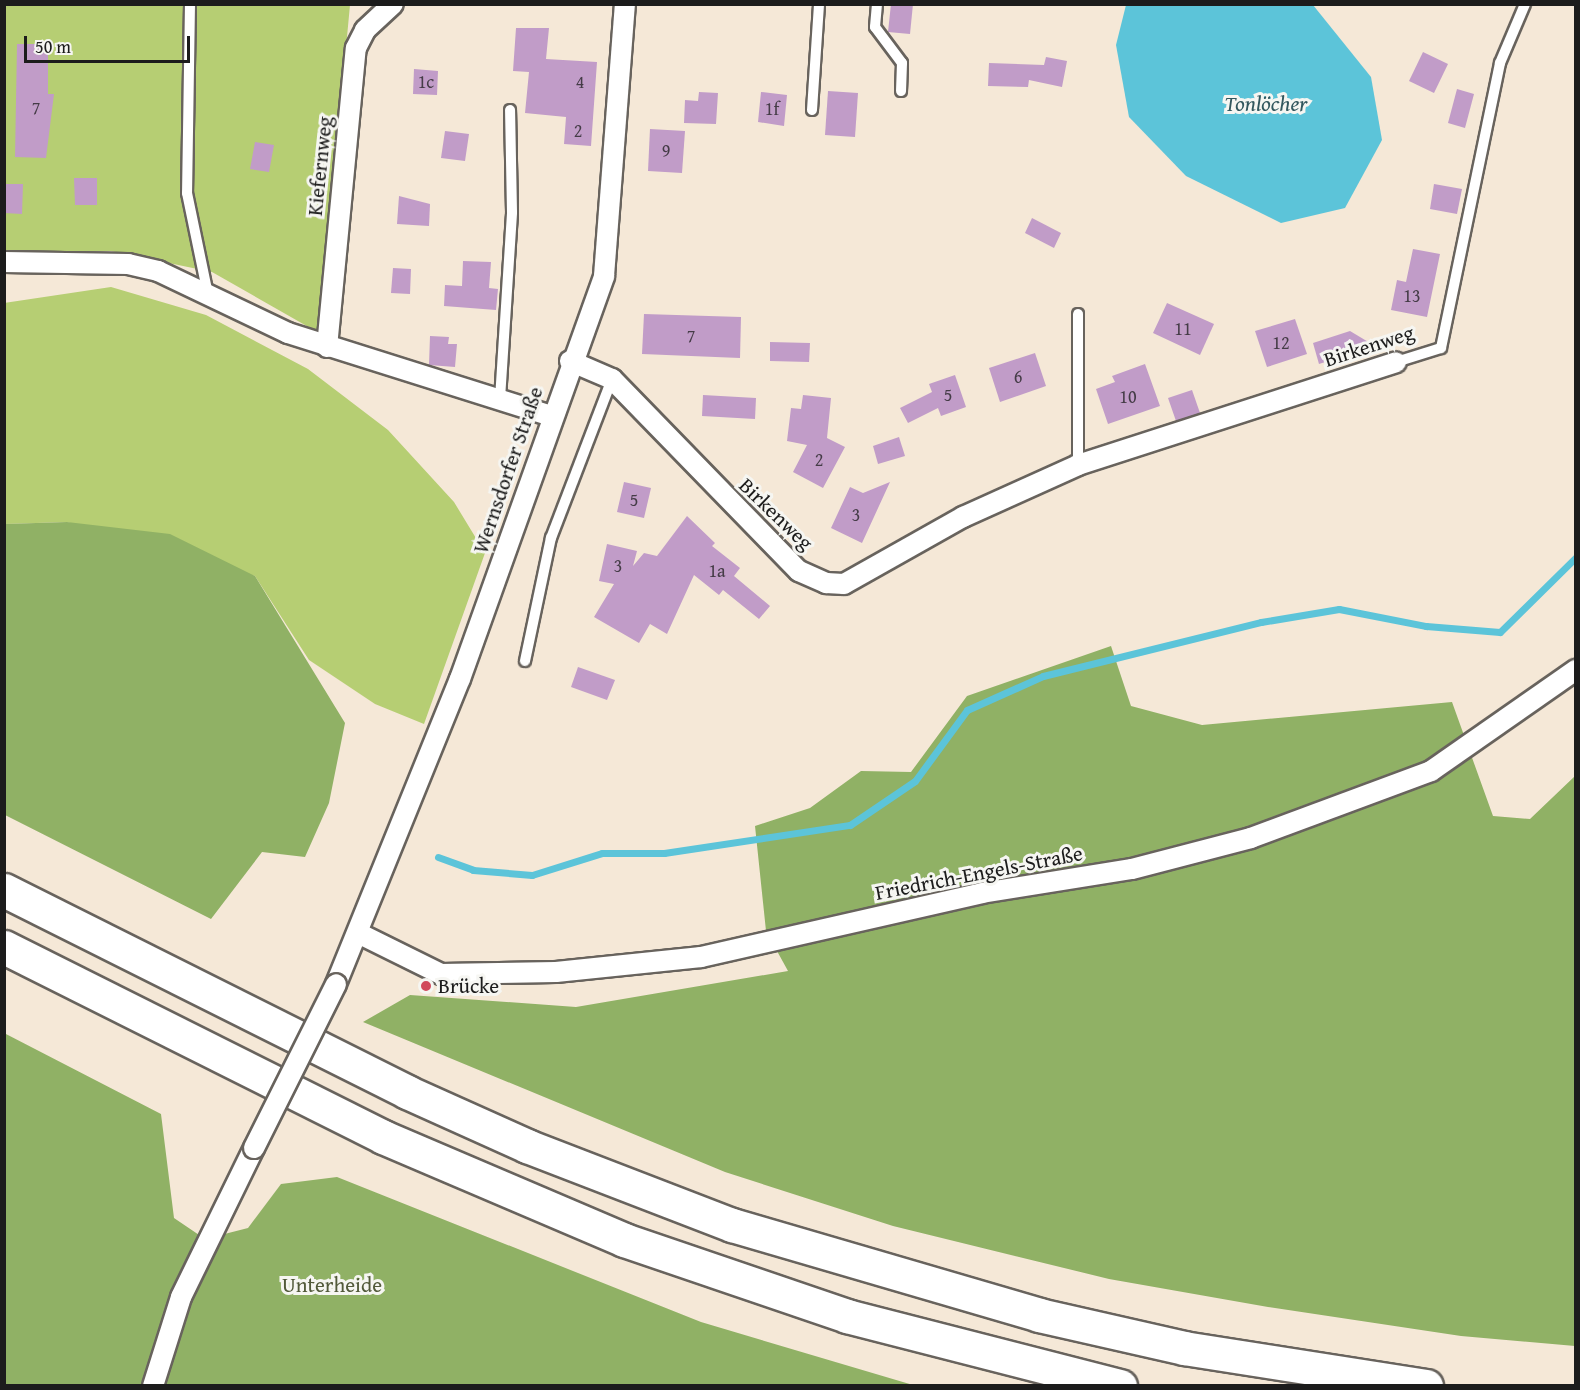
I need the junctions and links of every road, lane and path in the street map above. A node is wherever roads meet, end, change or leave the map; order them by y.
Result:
1 (190, 4) edge
2 (393, 4) edge
3 (625, 4) edge
4 (819, 4) edge
5 (877, 4) edge
6 (1525, 4) edge
7 (901, 91) dead end
8 (510, 110) dead end
9 (812, 110) dead end
10 (4, 262) edge
11 (207, 290) junction
12 (1077, 314) dead end
13 (327, 347) junction
14 (570, 361) junction
15 (1396, 362) joint
16 (612, 380) junction
17 (500, 399) junction
18 (552, 416) junction
19 (1078, 465) junction
20 (525, 661) dead end
21 (1575, 670) edge
22 (4, 890) edge
23 (358, 933) junction
24 (4, 947) edge
25 (153, 1386) edge
26 (1120, 1386) edge
27 (1426, 1386) edge

1 - 11 lane
2 - 13 street, Kiefernweg
3 - 14 street, Wernsdorfer Straße
4 - 9 lane
5 - 7 lane
6 - 15 lane, Birkenweg
8 - 17 lane
10 - 11 street
11 - 13 street
12 - 19 lane
13 - 17 street
14 - 16 street, Birkenweg
14 - 18 street, Wernsdorfer Straße
15 - 19 street, Birkenweg
16 - 19 street, Birkenweg
16 - 20 lane
17 - 18 street
18 - 23 street, Wernsdorfer Straße
21 - 23 street, Friedrich-Engels-Straße
22 - 27 highway
23 - 25 street, Wernsdorfer Straße, bridge
24 - 26 highway

